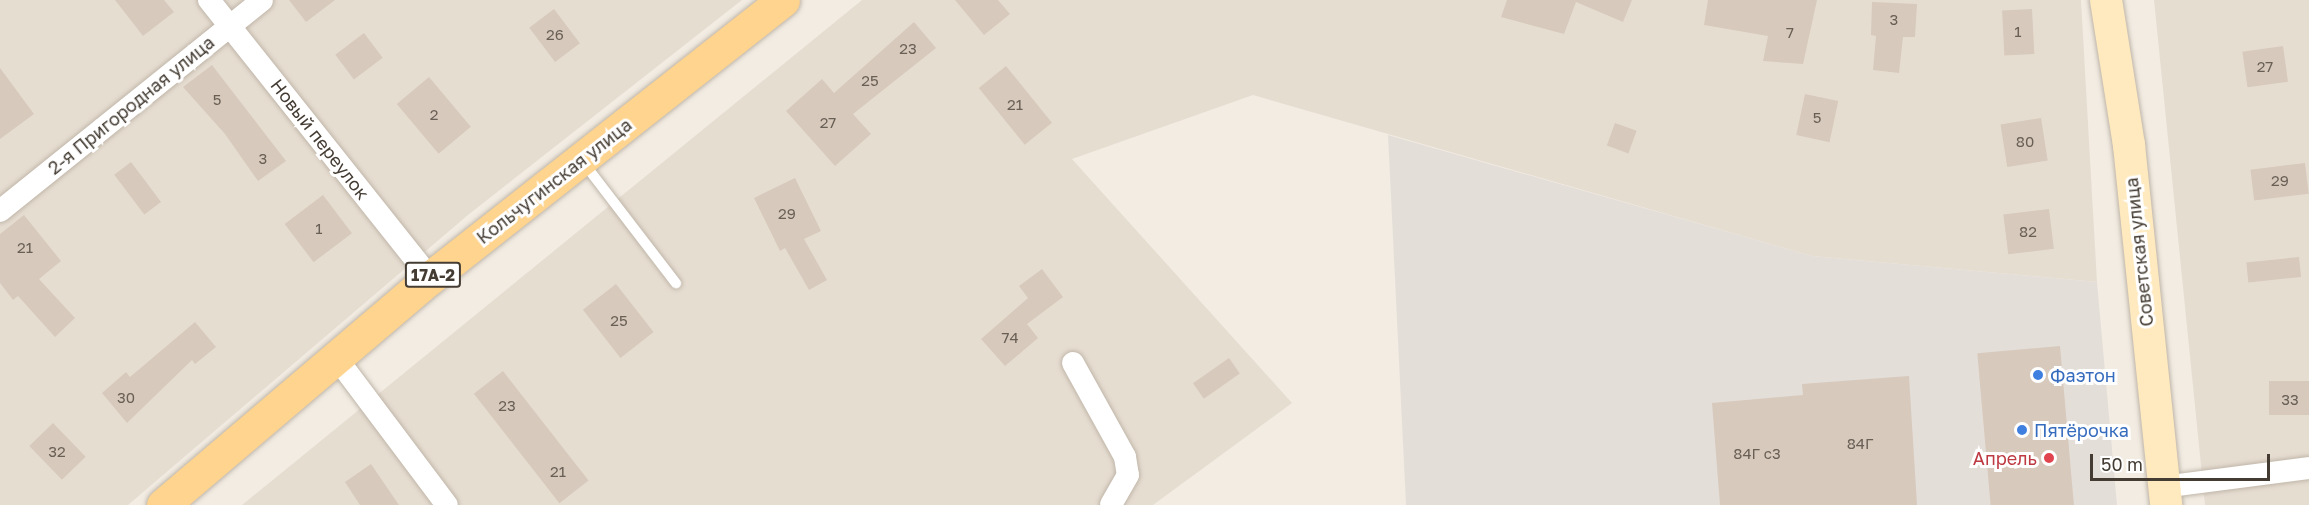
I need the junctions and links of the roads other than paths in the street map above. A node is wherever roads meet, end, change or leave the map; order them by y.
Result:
1 (209, 0) edge
2 (262, 0) edge
3 (783, 0) edge
4 (2106, 0) edge
5 (230, 25) junction
6 (581, 159) junction
7 (0, 211) edge
8 (430, 278) junction
9 (676, 283) dead end
10 (335, 356) junction
11 (1073, 363) dead end
12 (2309, 468) edge
13 (2165, 496) edge
14 (163, 505) edge
15 (447, 505) edge
16 (1111, 505) edge

1 - 5 street, Новый переулок
2 - 5 street, 2-я Пригородная улица
3 - 6 main road, Кольчугинская улица / 17А-2
4 - 13 street, Советская улица
5 - 7 street, 2-я Пригородная улица
5 - 8 street, Новый переулок
6 - 8 main road, Кольчугинская улица / 17А-2
6 - 9 lane
8 - 10 main road, Кольчугинская улица / 17А-2
10 - 14 main road, Кольчугинская улица / 17А-2
10 - 15 street
11 - 16 street
12 - 13 street

